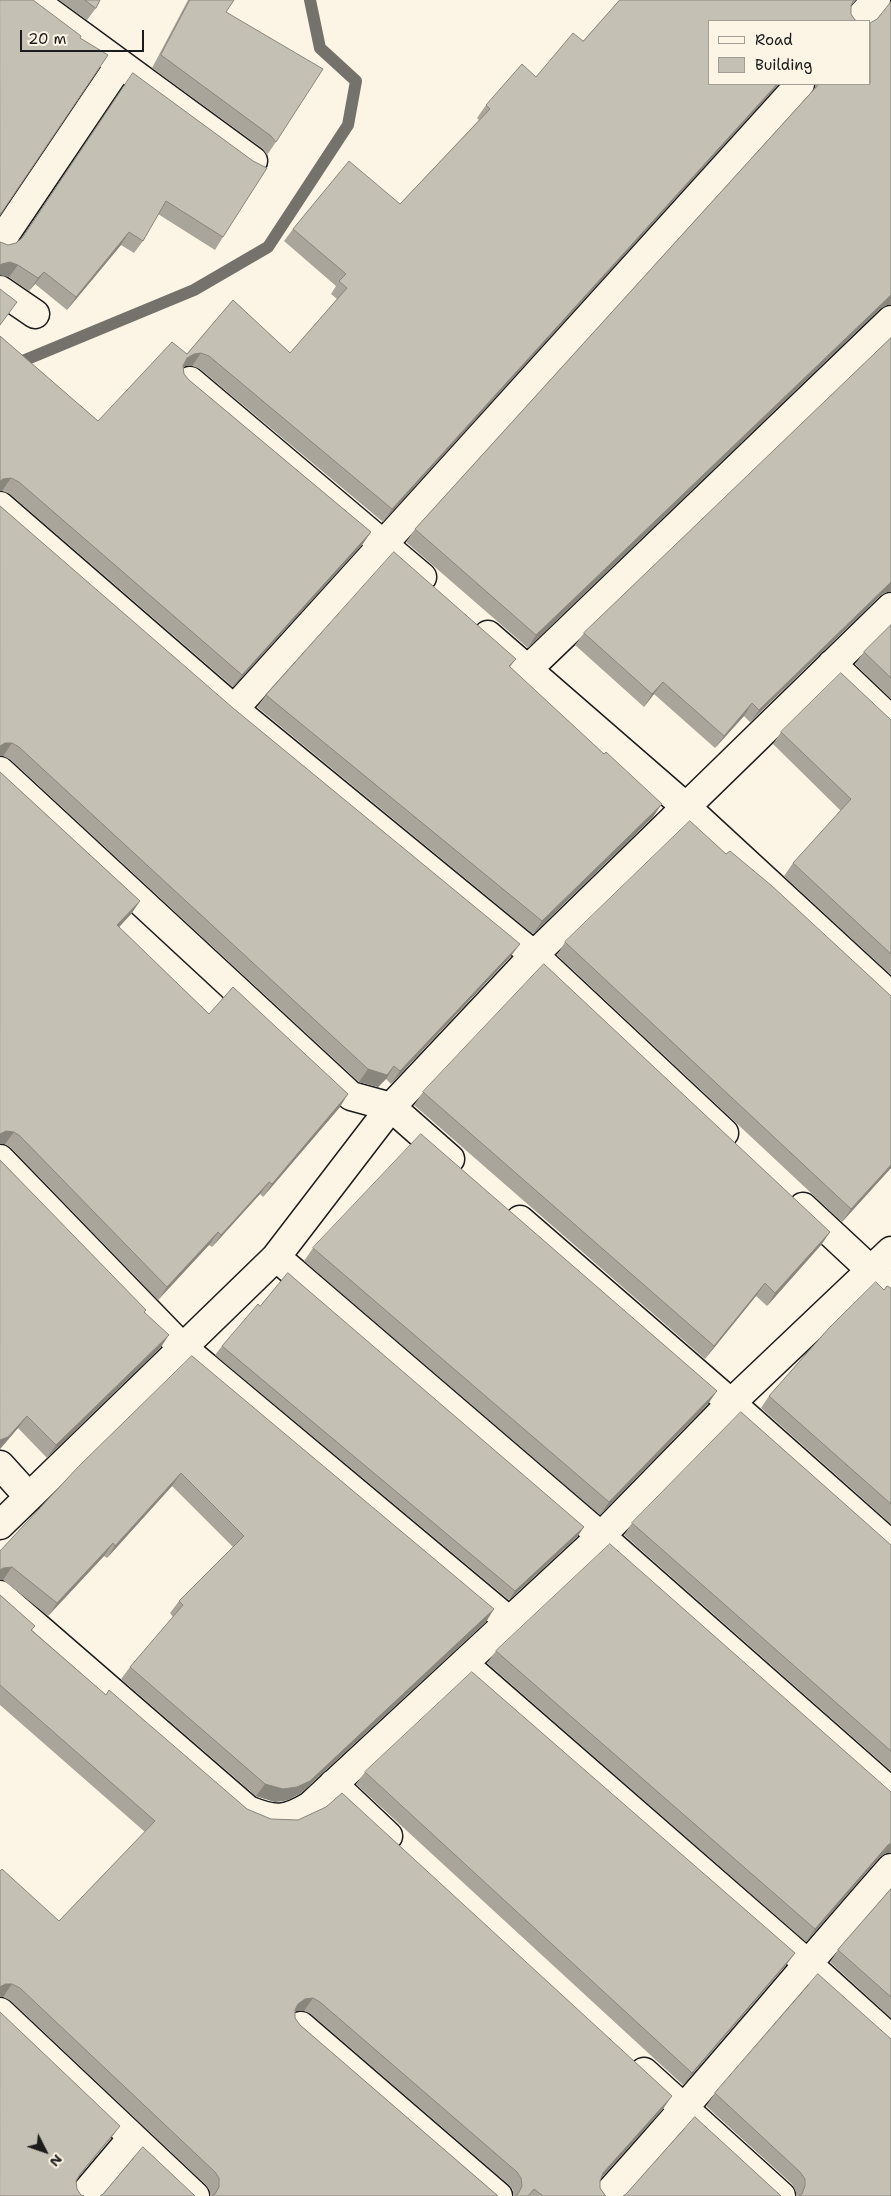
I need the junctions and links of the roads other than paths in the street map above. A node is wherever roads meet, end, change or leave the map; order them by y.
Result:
1 (33, 0) edge
2 (876, 0) edge
3 (858, 20) edge
4 (120, 64) junction
5 (799, 85) edge
6 (253, 161) edge
7 (0, 242) edge
8 (0, 290) edge
9 (35, 314) dead end
10 (891, 320) edge
11 (190, 381) edge
12 (0, 506) edge
13 (384, 543) junction
14 (441, 594) edge
15 (891, 607) edge
16 (470, 619) edge
17 (832, 664) junction
18 (528, 669) junction
19 (234, 709) junction
20 (891, 720) edge
21 (0, 770) edge
22 (686, 807) junction
23 (534, 955) junction
24 (891, 996) edge
25 (391, 1108) junction
26 (742, 1150) edge
27 (0, 1159) edge
28 (472, 1178) edge
29 (785, 1191) edge
30 (502, 1204) edge
31 (891, 1251) edge
32 (276, 1257) junction
33 (881, 1280) edge
34 (183, 1348) junction
35 (731, 1403) junction
36 (0, 1465) edge
37 (28, 1497) junction
38 (0, 1525) edge
39 (601, 1536) junction
40 (891, 1545) edge
41 (0, 1595) edge
42 (508, 1620) junction
43 (464, 1664) junction
44 (332, 1784) junction
45 (891, 1792) edge
46 (406, 1852) edge
47 (891, 1868) edge
48 (807, 1963) junction
49 (3, 2020) edge
50 (301, 2026) edge
51 (891, 2039) edge
52 (626, 2055) edge
53 (685, 2110) junction
54 (132, 2138) junction
55 (83, 2196) edge
56 (195, 2196) edge
57 (498, 2196) edge
58 (606, 2196) edge
59 (781, 2196) edge

1 - 4 street
2 - 3 street
4 - 6 street
4 - 7 street
5 - 13 street
8 - 9 street
10 - 18 street
11 - 13 street
12 - 19 street
13 - 14 street
13 - 19 street
15 - 17 street
16 - 18 street
17 - 20 street
17 - 22 street
18 - 22 street
19 - 23 street
21 - 25 street
22 - 23 street
22 - 24 street
23 - 25 street
23 - 26 street
25 - 28 street
25 - 32 street
27 - 34 street
29 - 33 street
30 - 35 street
31 - 33 street
32 - 34 street
32 - 39 street
33 - 35 street
34 - 37 street
34 - 42 street
35 - 39 street
35 - 40 street
36 - 37 street
37 - 38 street
39 - 42 street
39 - 45 street
41 - 44 street
42 - 43 street
43 - 44 street
43 - 48 street
44 - 46 street
47 - 48 street
48 - 51 street
48 - 53 street
49 - 54 street
50 - 57 street
52 - 53 street
53 - 58 street
53 - 59 street
54 - 55 street
54 - 56 street

